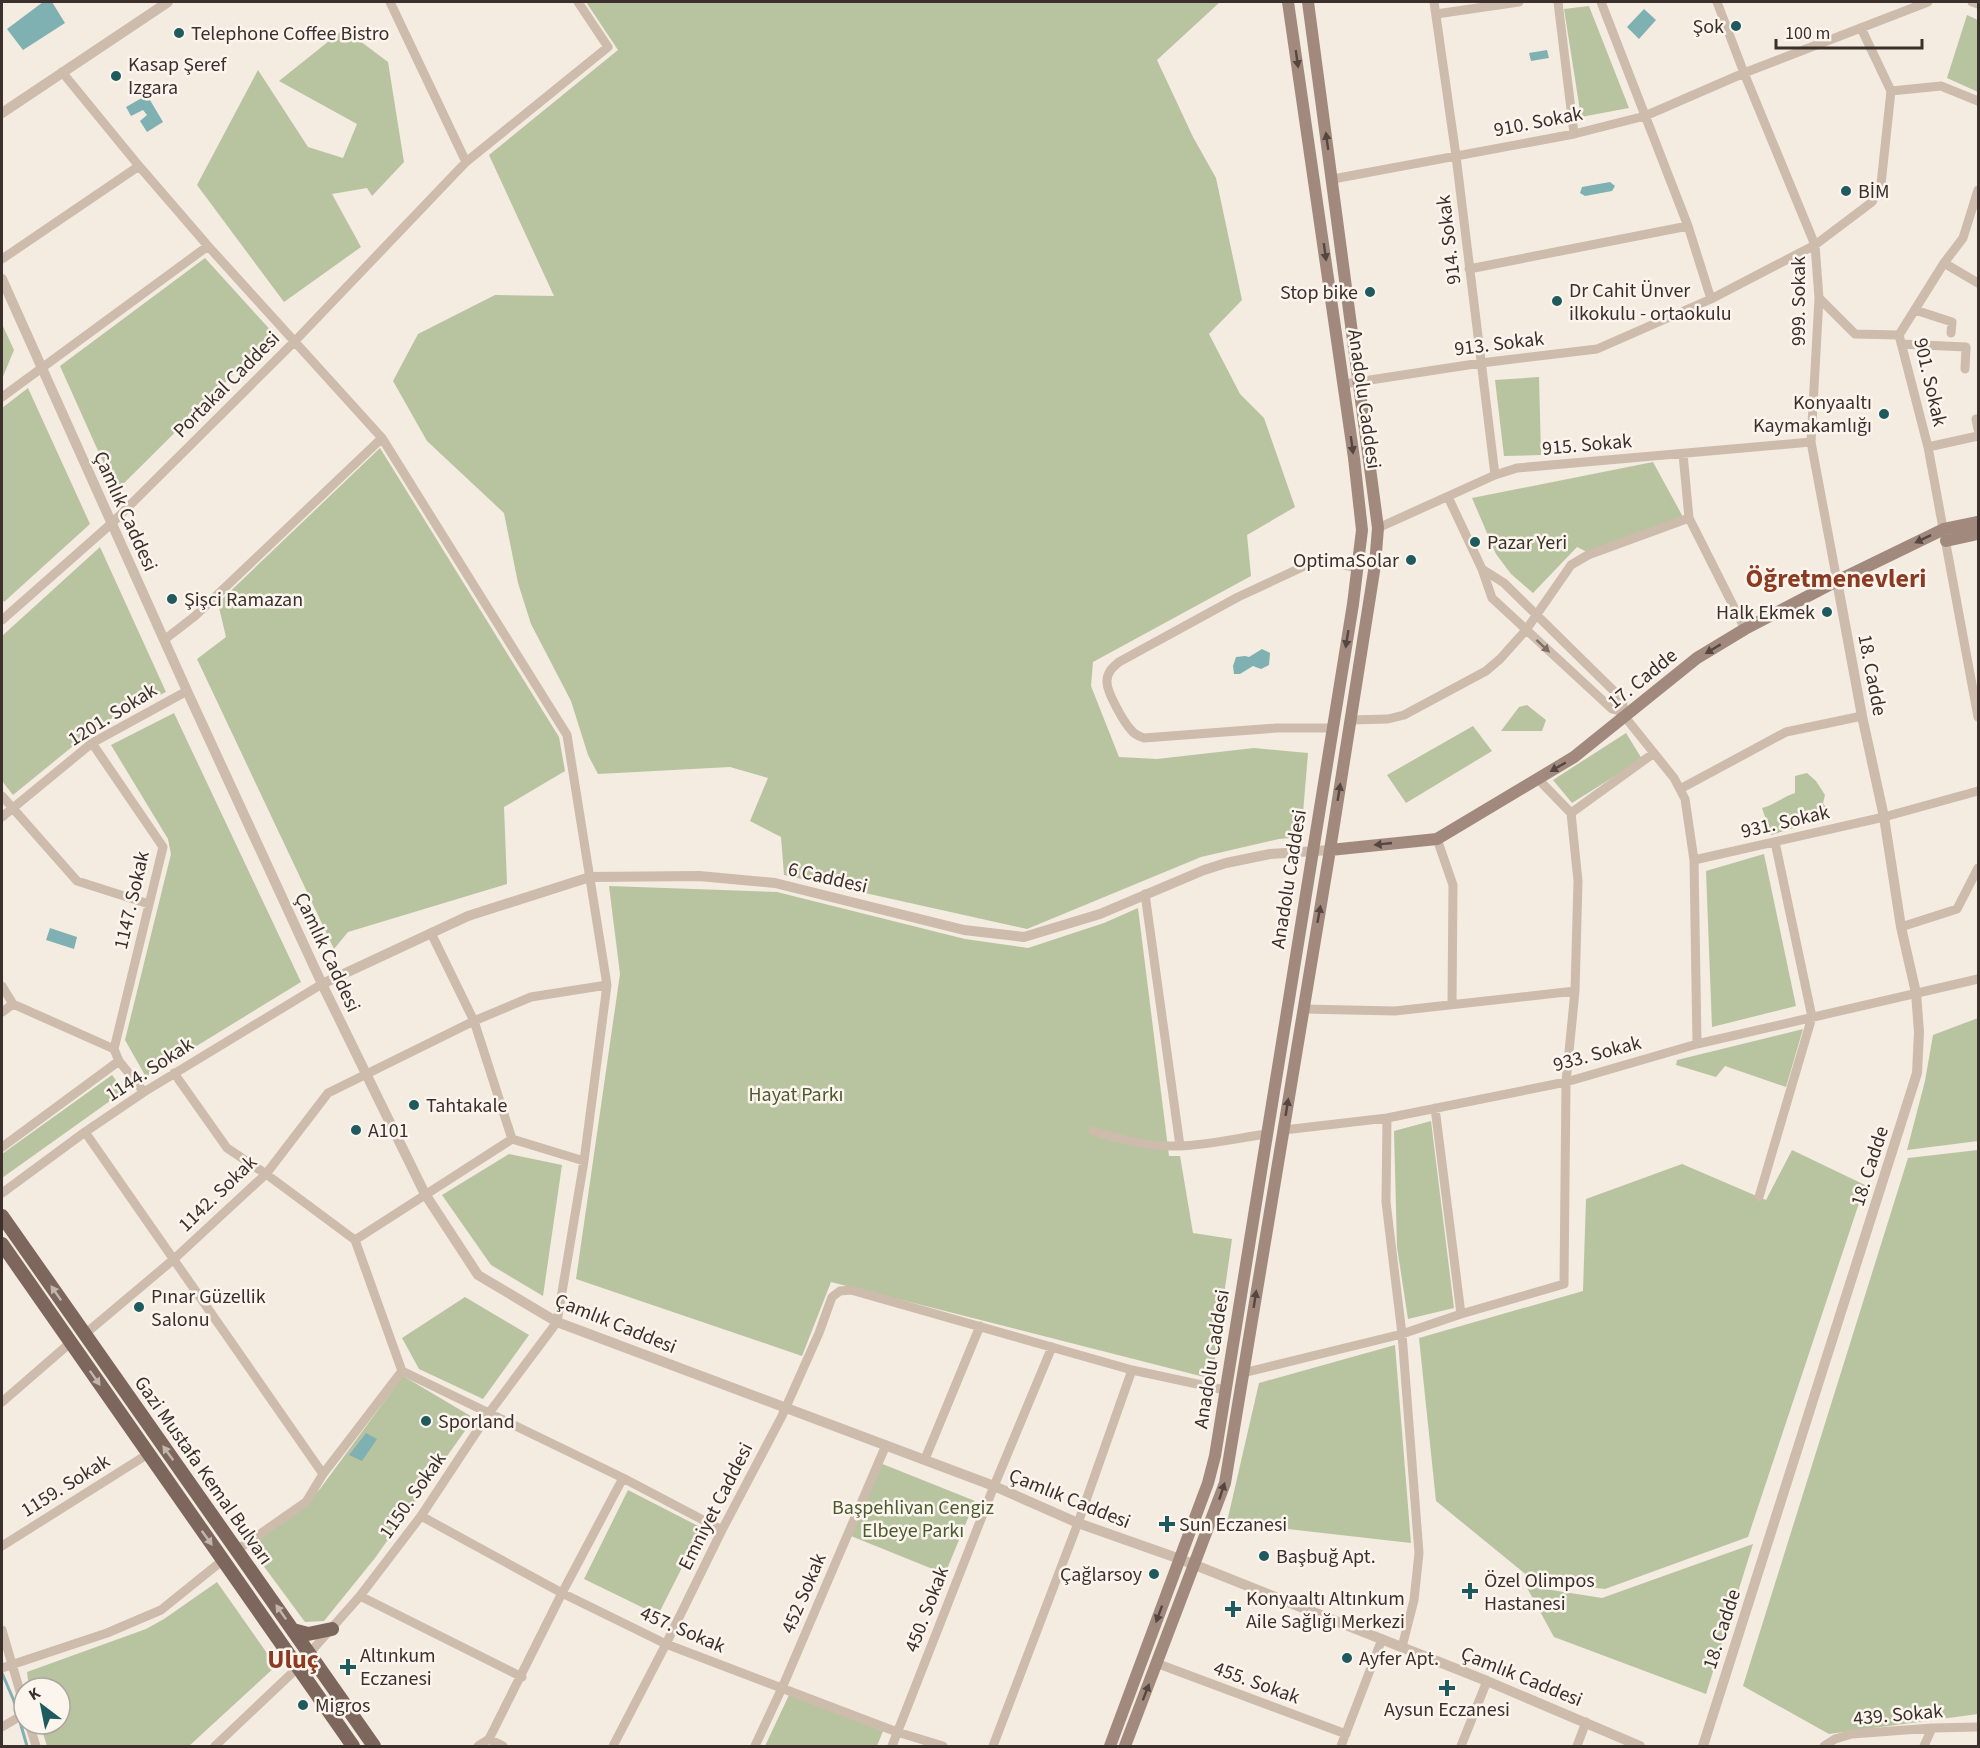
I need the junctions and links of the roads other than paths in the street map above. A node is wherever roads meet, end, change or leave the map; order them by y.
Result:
1 (166, 2) edge
2 (390, 2) edge
3 (578, 2) edge
4 (1288, 2) edge
5 (1308, 2) edge
6 (1434, 2) edge
7 (1519, 2) edge
8 (1558, 2) edge
9 (1601, 2) edge
10 (1717, 2) edge
11 (1928, 2) edge
12 (1972, 2) edge
13 (1978, 4) edge
14 (1436, 14) junction
15 (1861, 28) junction
16 (62, 72) junction
17 (1744, 73) junction
18 (1891, 90) junction
19 (1978, 101) edge
20 (2, 113) edge
21 (1645, 116) junction
22 (1574, 134) junction
23 (1456, 156) junction
24 (466, 162) junction
25 (139, 166) junction
26 (1333, 179) junction
27 (1978, 190) edge
28 (1688, 226) junction
29 (1815, 245) junction
30 (208, 246) junction
31 (2, 260) edge
32 (1944, 263) junction
33 (1469, 269) junction
34 (2, 279) edge
35 (1978, 283) edge
36 (1820, 298) junction
37 (1711, 299) junction
38 (1915, 310) junction
39 (1951, 333) dead end
40 (1900, 340) junction
41 (295, 341) junction
42 (1481, 363) junction
43 (41, 368) junction
44 (1965, 369) dead end
45 (1358, 381) junction
46 (1344, 384) junction
47 (2, 397) edge
48 (1976, 419) dead end
49 (1978, 429) edge
50 (1978, 436) edge
51 (382, 438) junction
52 (1811, 442) junction
53 (1928, 447) junction
54 (1683, 454) junction
55 (1495, 475) junction
56 (1448, 497) junction
57 (1689, 518) junction
58 (1978, 522) edge
59 (112, 523) junction
60 (1378, 528) junction
61 (1978, 534) edge
62 (1945, 535) junction
63 (1358, 568) junction
64 (1482, 569) junction
65 (1837, 581) junction
66 (4, 613) edge
67 (1536, 615) junction
68 (1745, 629) junction
69 (1526, 630) junction
70 (164, 640) junction
71 (187, 691) junction
72 (1624, 715) junction
73 (1863, 716) junction
74 (1978, 717) edge
75 (1350, 720) junction
76 (1333, 728) junction
77 (92, 742) junction
78 (1654, 753) junction
79 (1538, 779) junction
80 (1680, 789) junction
81 (1978, 791) edge
82 (2, 796) edge
83 (12, 808) junction
84 (1571, 813) junction
85 (2, 817) edge
86 (1884, 817) junction
87 (1437, 839) junction
88 (1775, 842) junction
89 (1330, 850) junction
90 (1312, 851) junction
91 (1694, 860) junction
92 (1978, 868) edge
93 (590, 877) junction
94 (1145, 894) junction
95 (149, 904) junction
96 (1901, 927) junction
97 (431, 933) junction
98 (1978, 980) edge
99 (322, 984) junction
100 (607, 985) junction
101 (2, 986) edge
102 (1575, 991) junction
103 (1916, 993) junction
104 (13, 1004) junction
105 (1452, 1005) junction
106 (1303, 1009) junction
107 (2, 1012) edge
108 (1812, 1017) junction
109 (474, 1021) junction
110 (1697, 1044) junction
111 (114, 1048) junction
112 (119, 1061) junction
113 (174, 1073) junction
114 (366, 1074) junction
115 (1566, 1082) junction
116 (144, 1092) junction
117 (1435, 1108) junction
118 (1387, 1118) junction
119 (1284, 1130) junction
120 (1093, 1131) dead end
121 (85, 1132) junction
122 (1267, 1134) junction
123 (512, 1138) junction
124 (1180, 1146) junction
125 (2, 1147) edge
126 (584, 1161) junction
127 (266, 1174) junction
128 (2, 1193) edge
129 (425, 1194) junction
130 (1760, 1197) dead end
131 (2, 1216) edge
132 (355, 1240) junction
133 (2, 1244) edge
134 (174, 1259) junction
135 (1461, 1314) junction
136 (557, 1322) junction
137 (980, 1326) junction
138 (85, 1334) junction
139 (1402, 1334) junction
140 (70, 1343) junction
141 (1052, 1347) junction
142 (1132, 1370) junction
143 (402, 1371) junction
144 (1243, 1373) junction
145 (1225, 1390) junction
146 (2, 1402) edge
147 (786, 1408) junction
148 (489, 1413) junction
149 (886, 1445) junction
150 (148, 1455) junction
151 (925, 1459) junction
152 (323, 1474) junction
153 (623, 1478) junction
154 (994, 1486) junction
155 (421, 1516) junction
156 (1078, 1523) junction
157 (722, 1530) junction
158 (2, 1546) edge
159 (237, 1550) junction
160 (1180, 1559) junction
161 (224, 1560) junction
162 (1193, 1565) junction
163 (562, 1593) junction
164 (360, 1596) junction
165 (332, 1629) junction
166 (2, 1630) edge
167 (293, 1630) junction
168 (1382, 1639) junction
169 (666, 1644) junction
170 (1402, 1647) junction
171 (310, 1654) junction
172 (1156, 1663) junction
173 (7, 1666) edge
174 (297, 1667) junction
175 (522, 1677) junction
176 (1487, 1681) junction
177 (782, 1688) junction
178 (1586, 1722) junction
179 (1978, 1727) edge
180 (1932, 1728) junction
181 (897, 1732) junction
182 (1346, 1734) junction
183 (489, 1739) junction
184 (215, 1746) edge
185 (353, 1746) edge
186 (374, 1746) edge
187 (478, 1746) edge
188 (503, 1746) edge
189 (613, 1746) edge
190 (755, 1746) edge
191 (892, 1746) edge
192 (943, 1746) edge
193 (993, 1746) edge
194 (1110, 1746) edge
195 (1125, 1746) edge
196 (1341, 1746) edge
197 (1461, 1746) edge
198 (1577, 1746) edge
199 (1640, 1746) edge
200 (1703, 1746) edge
201 (1824, 1746) edge
202 (1924, 1746) edge

1 - 16 street
2 - 24 street
3 - 24 street, Portakal Caddesi
4 -> 46 main road, Anadolu Caddesi
26 -> 5 main road, Anadolu Caddesi
6 - 14 street, 914. Sokak
7 - 14 street
8 - 22 street
9 - 21 street
10 - 17 street, 999. Sokak
11 - 15 street, 910. Sokak
12 - 13 street
14 - 23 street, 914. Sokak
15 - 17 street, 910. Sokak
15 - 18 street
16 - 20 street
16 - 25 street
17 - 21 street, 910. Sokak
17 - 29 street, 999. Sokak
18 - 19 street
18 - 29 street, 913. Sokak
21 - 22 street, 910. Sokak
21 - 28 street
22 - 23 street, 910. Sokak
23 - 26 street, 910. Sokak
23 - 33 street, 914. Sokak
24 - 41 street, Portakal Caddesi
25 - 30 street
25 - 31 street
26 - 45 main road, Anadolu Caddesi
27 - 32 street, 901. Sokak
28 - 33 street
28 - 37 street
29 - 36 street, 999. Sokak
29 - 37 street, 913. Sokak
30 - 41 street
30 - 43 street
32 - 35 street
32 - 38 street, 901. Sokak
33 - 42 street, 914. Sokak
34 - 43 street, Çamlık Caddesi
36 - 40 street
36 - 52 street, 999. Sokak
37 - 42 street, 913. Sokak
38 - 39 street
38 - 40 street, 901. Sokak
40 - 44 street
40 - 53 street, 901. Sokak
41 - 51 street
41 - 59 street, Portakal Caddesi
42 - 45 street, 913. Sokak
42 - 55 street, 914. Sokak
43 - 47 street
43 - 59 street, Çamlık Caddesi
45 - 46 street, 913. Sokak
45 - 60 main road, Anadolu Caddesi
46 -> 63 main road, Anadolu Caddesi
48 - 49 street
50 - 53 street
51 - 70 street
51 - 93 street
52 - 54 street, 915. Sokak
52 - 65 street, 999. Sokak
53 - 62 street, 901. Sokak
54 - 55 street, 915. Sokak
54 - 57 street
55 - 56 street, 915. Sokak
56 - 60 street, 915. Sokak
56 - 64 street
57 - 67 street
57 - 68 street
58 - 62 main road, 17. Cadde
59 - 66 street, Portakal Caddesi
59 - 70 street, Çamlık Caddesi
60 - 75 main road, Anadolu Caddesi
61 - 62 main road
62 -> 65 main road, 17. Cadde
62 - 74 street, 901. Sokak
63 -> 76 main road, Anadolu Caddesi
63 - 76 street
64 - 67 street
64 - 69 street
65 - 68 main road, 17. Cadde
65 - 73 street, 18. Cadde
67 - 69 street
67 - 72 street
68 -> 72 main road, 17. Cadde
69 -> 72 street
69 - 75 street
70 - 71 street, Çamlık Caddesi
71 - 77 street, 1201. Sokak
71 - 99 street, Çamlık Caddesi
72 - 78 street
72 -> 79 main road, 17. Cadde
73 - 80 street
73 - 86 street, 18. Cadde
89 -> 75 main road, Anadolu Caddesi
76 - 90 main road, Anadolu Caddesi
77 - 83 street, 1201. Sokak
77 - 95 street, 1147. Sokak
78 - 80 street
78 - 84 street
79 - 84 street
79 - 87 main road, 17. Cadde
80 - 91 street
81 - 86 street, 931. Sokak
82 - 83 street
83 - 85 street, 1201. Sokak
83 - 95 street
84 - 102 street
86 - 88 street, 931. Sokak
86 - 96 street, 18. Cadde
87 -> 89 main road, 17. Cadde
87 - 105 street
88 - 91 street, 931. Sokak
88 - 108 street
89 - 90 street, 6 Caddesi
106 -> 89 main road, Anadolu Caddesi
90 - 94 street, 6 Caddesi
90 - 122 main road, Anadolu Caddesi
91 - 110 street
92 - 96 street
93 - 94 street, 6 Caddesi
93 - 97 street, 6 Caddesi
93 - 100 street
94 - 124 street
95 - 111 street, 1147. Sokak
96 - 103 street, 18. Cadde
97 - 99 street, 6 Caddesi
97 - 109 street
98 - 103 street, 933. Sokak
99 - 113 street, 1144. Sokak
99 - 114 street, Çamlık Caddesi
100 - 109 street, 1142. Sokak
100 - 126 street
101 - 104 street
102 - 105 street
102 - 115 street
103 - 108 street, 933. Sokak
103 - 200 street, 18. Cadde
104 - 107 street
104 - 111 street
105 - 106 street
119 -> 106 main road, Anadolu Caddesi
108 - 110 street, 933. Sokak
108 - 130 street
109 - 114 street, 1142. Sokak
109 - 123 street
110 - 115 street, 933. Sokak
111 - 112 street
112 - 116 street
112 - 125 street
113 - 116 street, 1144. Sokak
113 - 127 street
114 - 127 street, 1142. Sokak
114 - 129 street, Çamlık Caddesi
115 - 117 street, 933. Sokak
115 - 135 street
116 - 121 street, 1144. Sokak
117 - 118 street, 933. Sokak
117 - 135 street
118 - 119 street, 933. Sokak
118 - 139 street
144 -> 119 main road, Anadolu Caddesi
120 - 124 street
121 - 128 street, 1144. Sokak
121 - 134 street
122 - 124 street
122 - 145 main road, Anadolu Caddesi
123 - 126 street
123 - 129 street
126 - 136 street
127 - 132 street
127 - 134 street, 1142. Sokak
129 - 132 street
129 - 136 street, Çamlık Caddesi
138 -> 131 main road, Gazi Mustafa Kemal Bulvarı
132 - 143 street
133 - 140 main road, Gazi Mustafa Kemal Bulvarı
134 - 138 street, 1142. Sokak
134 - 152 street
135 - 139 street
136 - 147 street, Çamlık Caddesi
136 - 148 street, 1150. Sokak
137 - 141 street
137 - 147 street, Emniyet Caddesi
137 - 151 street
159 -> 138 main road, Gazi Mustafa Kemal Bulvarı
139 - 144 street
139 - 170 street
140 - 146 street
140 -> 150 main road, Gazi Mustafa Kemal Bulvarı
141 - 142 street
141 - 154 street, 450. Sokak
142 - 145 street
142 - 156 street
143 - 148 street
143 - 152 street
162 -> 144 main road, Anadolu Caddesi
145 - 160 main road, Anadolu Caddesi
147 - 149 street, Çamlık Caddesi
147 - 157 street, Emniyet Caddesi
148 - 153 street
148 - 155 street, 1150. Sokak
149 - 151 street, Çamlık Caddesi
149 - 177 street, 452 Sokak
150 - 158 street, 1159. Sokak
150 -> 161 main road, Gazi Mustafa Kemal Bulvarı
151 - 154 street, Çamlık Caddesi
152 - 159 street
153 - 157 street
153 - 163 street
154 - 156 street, Çamlık Caddesi
154 - 181 street, 450. Sokak
155 - 163 street, 457. Sokak
155 - 164 street, 1150. Sokak
156 - 160 street, Çamlık Caddesi
156 - 193 street
157 - 169 street, Emniyet Caddesi
167 -> 159 main road, Gazi Mustafa Kemal Bulvarı
160 - 162 street, Çamlık Caddesi
160 -> 194 main road, Anadolu Caddesi
161 - 173 street
161 - 174 main road, Gazi Mustafa Kemal Bulvarı
162 - 168 street, Çamlık Caddesi
162 - 172 main road, Anadolu Caddesi
163 - 169 street, 457. Sokak
163 - 175 street
164 - 165 street, 1150. Sokak
164 - 175 street
165 - 167 main road
165 - 171 street, 1150. Sokak
166 - 173 street
167 - 171 main road, Gazi Mustafa Kemal Bulvarı
168 - 170 street, Çamlık Caddesi
168 - 182 street
169 - 177 street, 457. Sokak
169 - 189 street, Emniyet Caddesi
170 - 176 street, Çamlık Caddesi
171 - 174 street, 1150. Sokak
171 - 186 main road, Gazi Mustafa Kemal Bulvarı
172 - 182 street, 455. Sokak
195 -> 172 main road, Anadolu Caddesi
174 - 184 street, 1150. Sokak
174 - 185 main road, Gazi Mustafa Kemal Bulvarı
175 - 183 street
176 - 178 street, Çamlık Caddesi
176 - 197 street
177 - 181 street, 457. Sokak
177 - 190 street, 452 Sokak
178 - 198 street
178 - 199 street, Çamlık Caddesi
179 - 180 street, 439. Sokak
180 - 201 street, 439. Sokak
180 - 202 street
181 - 191 street, 450. Sokak
181 - 192 street, 457. Sokak
182 - 196 street
183 - 187 street
183 - 188 street

